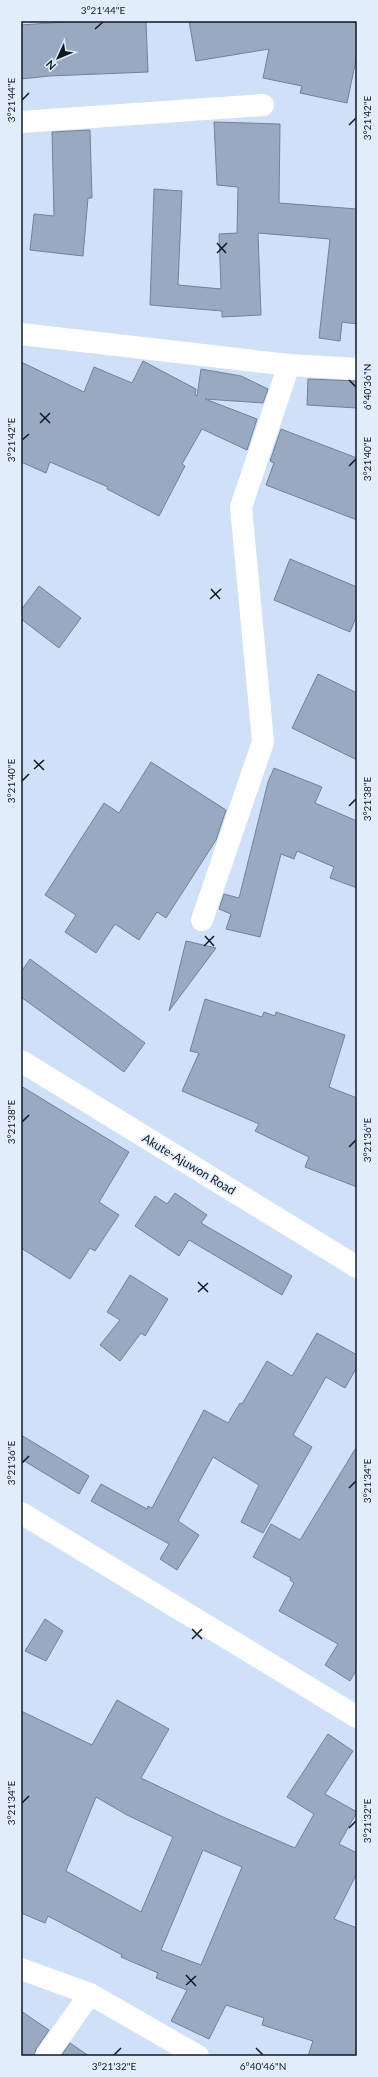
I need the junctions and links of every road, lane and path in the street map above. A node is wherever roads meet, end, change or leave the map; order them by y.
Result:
1 (263, 105) dead end
2 (21, 122) edge
3 (21, 334) edge
4 (289, 365) junction
5 (357, 369) edge
6 (202, 920) dead end
7 (21, 1061) edge
8 (357, 1267) edge
9 (21, 1513) edge
10 (357, 1717) edge
11 (21, 1969) edge
12 (90, 1994) junction
13 (46, 2056) edge
14 (198, 2056) edge

1 - 2 street
3 - 4 street
4 - 5 street
4 - 6 street
7 - 8 street, Akute-Ajuwon Road
9 - 10 street
11 - 12 street
12 - 13 street
12 - 14 street

